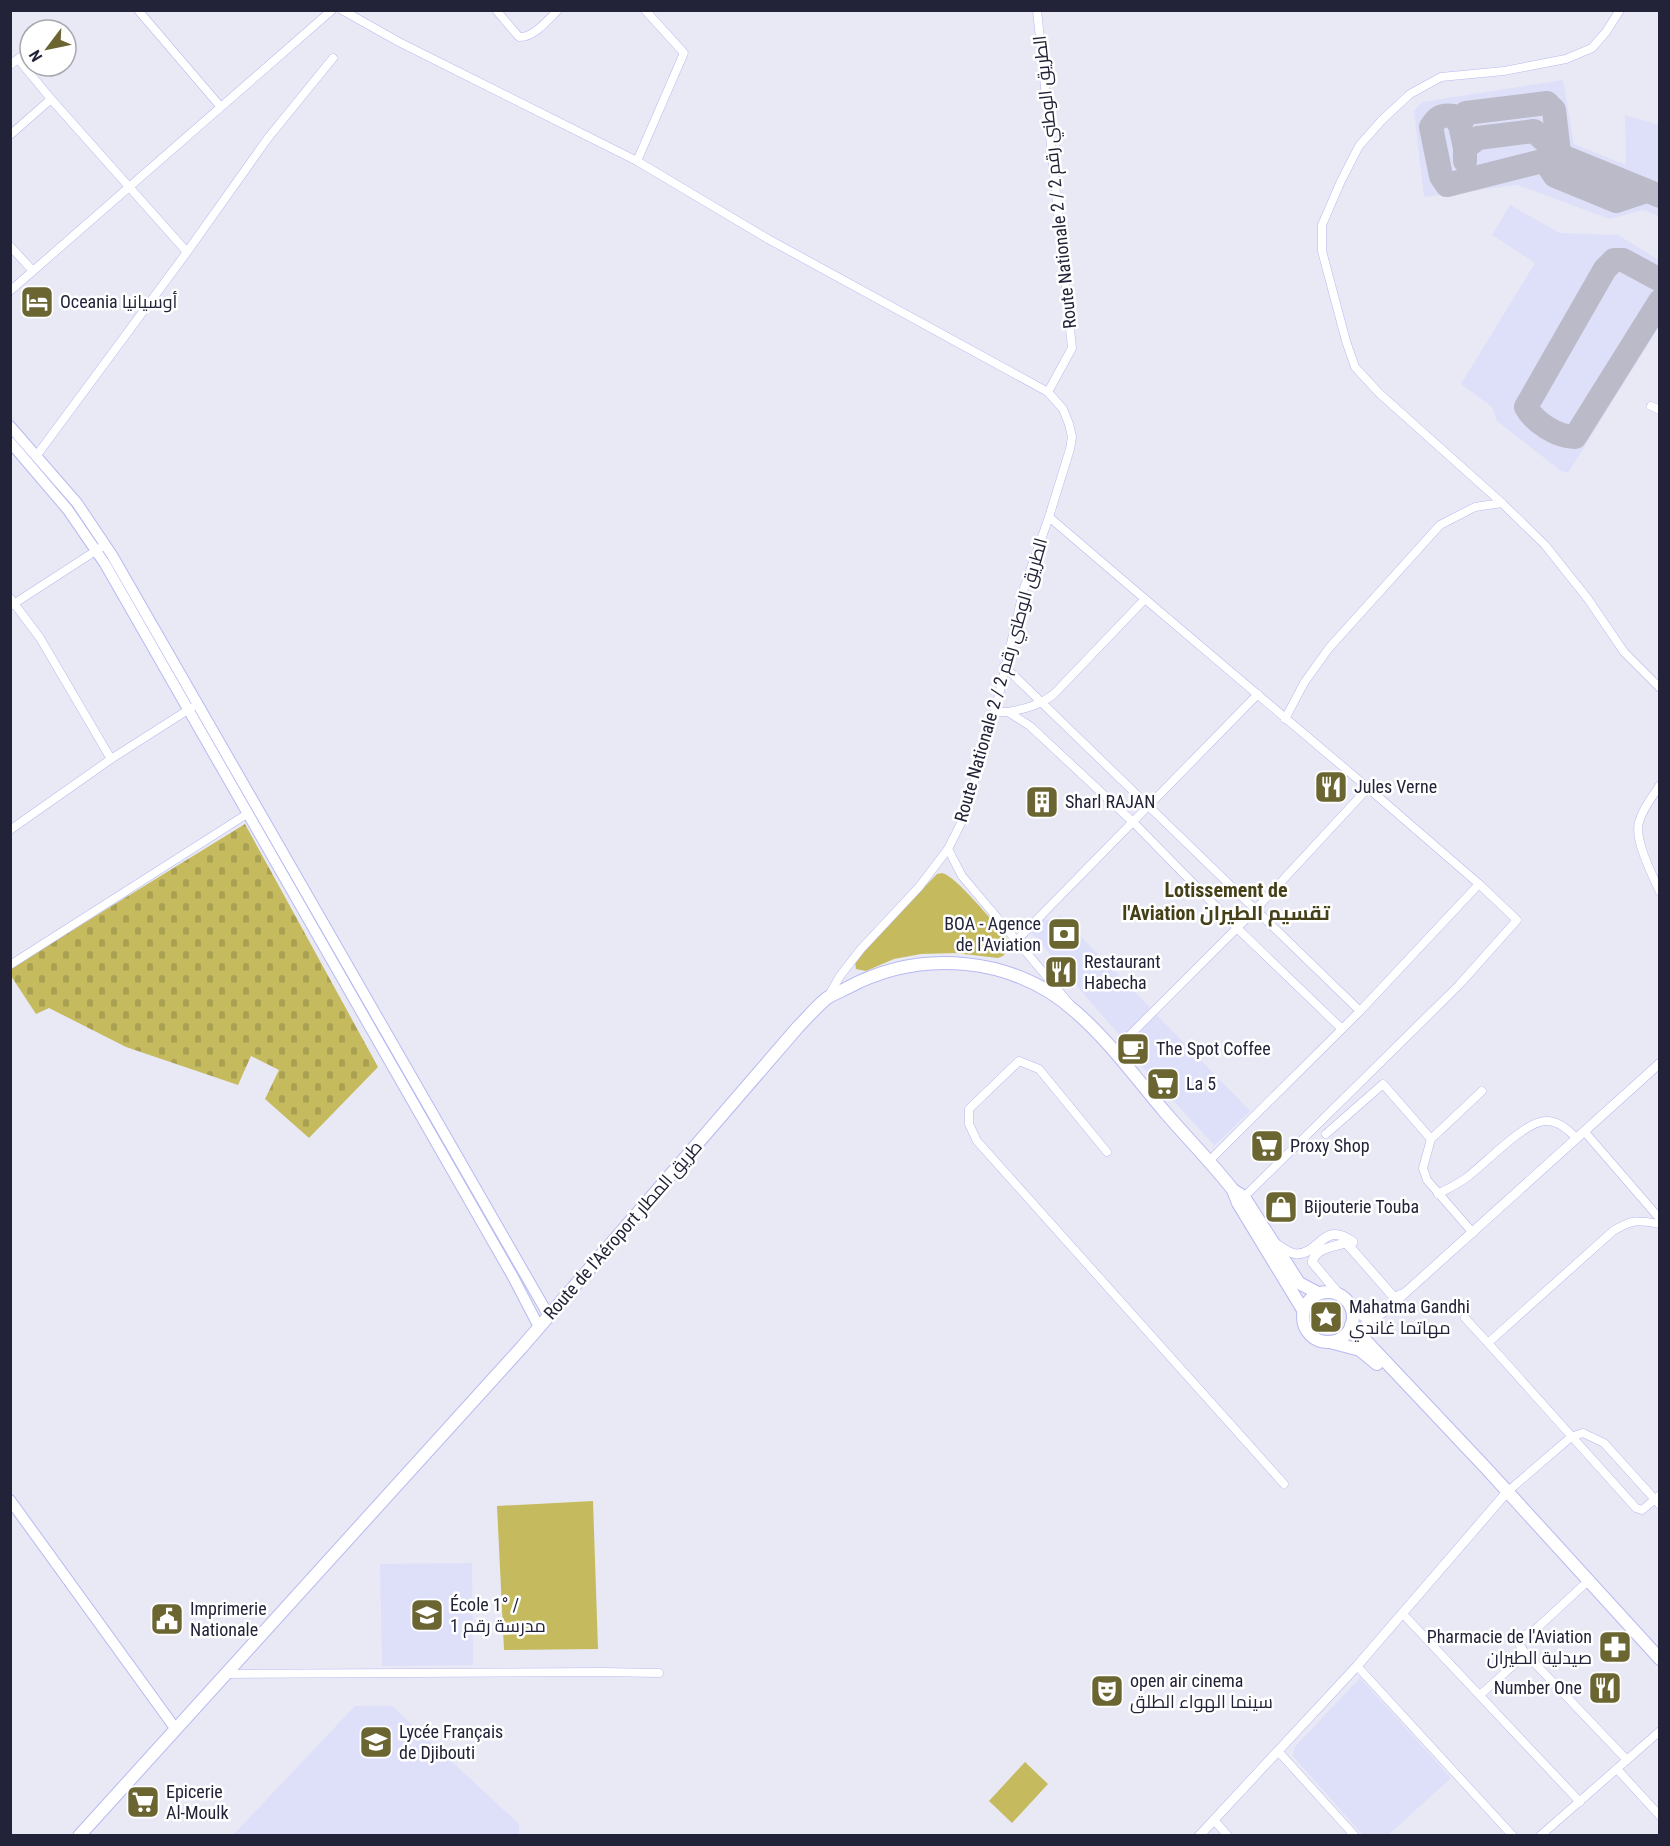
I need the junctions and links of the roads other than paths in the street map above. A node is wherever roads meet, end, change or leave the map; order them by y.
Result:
1 (138, 10) edge
2 (332, 10) edge
3 (342, 10) edge
4 (496, 10) edge
5 (558, 10) edge
6 (645, 10) edge
7 (1037, 10) edge
8 (1620, 10) edge
9 (333, 58) dead end
10 (18, 59) edge
11 (10, 65) edge
12 (34, 78) edge
13 (51, 99) junction
14 (220, 106) junction
15 (10, 135) edge
16 (637, 162) junction
17 (129, 188) junction
18 (10, 246) edge
19 (187, 252) junction
20 (33, 271) junction
21 (10, 291) edge
22 (1048, 392) junction
23 (1651, 406) dead end
24 (1659, 410) edge
25 (10, 426) edge
26 (10, 442) edge
27 (37, 455) junction
28 (1502, 503) junction
29 (1049, 517) junction
30 (101, 547) junction
31 (1145, 599) junction
32 (12, 602) edge
33 (150, 631) junction
34 (1004, 666) junction
35 (1659, 688) edge
36 (1258, 694) junction
37 (1043, 702) junction
38 (198, 704) junction
39 (187, 711) junction
40 (995, 712) junction
41 (1008, 712) junction
42 (1285, 719) junction
43 (111, 759) junction
44 (1659, 785) edge
45 (1368, 788) junction
46 (1149, 806) junction
47 (247, 814) junction
48 (1134, 823) junction
49 (10, 830) edge
50 (948, 849) junction
51 (1657, 878) edge
52 (1479, 884) junction
53 (1659, 892) edge
54 (1255, 910) junction
55 (1237, 928) junction
56 (1017, 940) junction
57 (10, 965) edge
58 (827, 999) junction
59 (1360, 1011) junction
60 (1076, 1012) junction
61 (1342, 1029) junction
62 (389, 1048) junction
63 (1113, 1052) junction
64 (1659, 1063) edge
65 (1482, 1091) dead end
66 (1326, 1134) dead end
67 (1580, 1135) junction
68 (1431, 1139) junction
69 (1107, 1152) dead end
70 (1209, 1161) junction
71 (1438, 1194) junction
72 (1238, 1197) junction
73 (1659, 1222) edge
74 (1473, 1233) junction
75 (1275, 1243) junction
76 (1318, 1293) junction
77 (1404, 1293) junction
78 (1339, 1294) junction
79 (1303, 1310) junction
80 (1352, 1310) junction
81 (549, 1316) junction
82 (1465, 1317) dead end
83 (1369, 1320) junction
84 (1351, 1325) junction
85 (539, 1327) junction
86 (1362, 1337) junction
87 (1330, 1342) junction
88 (1488, 1343) junction
89 (1410, 1389) junction
90 (1571, 1437) junction
91 (1284, 1484) dead end
92 (1507, 1492) junction
93 (10, 1500) edge
94 (1658, 1500) edge
95 (1588, 1581) junction
96 (1403, 1614) junction
97 (1527, 1654) junction
98 (1659, 1659) edge
99 (1357, 1666) junction
100 (659, 1673) dead end
101 (227, 1674) junction
102 (1480, 1695) junction
103 (175, 1728) junction
104 (1659, 1731) edge
105 (1278, 1751) junction
106 (1627, 1760) junction
107 (1617, 1769) junction
108 (1580, 1802) junction
109 (1659, 1816) edge
110 (1214, 1820) junction
111 (79, 1836) edge
112 (1199, 1836) edge
113 (1228, 1836) edge
114 (1355, 1836) edge
115 (1513, 1836) edge
116 (1540, 1836) edge

1 - 14 street
2 - 14 street
3 - 16 street
4 - 5 street
6 - 16 street
7 - 22 street, Route Nationale 2 / الطريق الوطني رقم 2
8 - 28 street
9 - 19 street
10 - 11 street
12 - 13 street
13 - 15 street
13 - 17 street
14 - 17 street
16 - 22 street
17 - 19 street
17 - 20 street
18 - 20 street
19 - 27 street
20 - 21 street
22 - 29 street, Route Nationale 2 / الطريق الوطني رقم 2
23 - 24 street
25 - 27 main road
26 - 30 main road
27 - 30 main road
28 - 35 street
28 - 42 street
29 - 31 street
29 - 34 street, Route Nationale 2 / الطريق الوطني رقم 2
30 - 32 street
30 - 33 main road
31 - 36 street
31 - 37 street
32 - 43 street
33 - 38 main road
33 - 39 main road
34 - 37 street
34 - 40 street, Route Nationale 2 / الطريق الوطني رقم 2
36 - 42 street
36 - 46 street
37 - 41 street
37 - 46 street
38 - 39 street
38 - 62 main road
39 - 43 street
39 - 47 main road
40 - 41 street
40 - 50 street, Route Nationale 2 / الطريق الوطني رقم 2
41 - 48 street
42 - 45 street
43 - 49 street
44 - 51 street
45 - 52 street
45 - 54 street
46 - 48 street
46 - 54 street
47 - 57 street
47 - 62 main road
48 - 55 street
48 - 56 street
50 - 56 street
50 - 58 street, Route Nationale 2 / الطريق الوطني رقم 2
51 - 53 street
52 - 59 street
52 - 72 street
54 - 55 street
54 - 59 street
55 - 61 street
55 - 63 street
56 - 60 street
58 - 60 main road, Route de l'Aéroport طريق المطار
58 - 81 main road, Route de l'Aéroport طريق المطار
59 - 61 street
60 - 63 main road, Route de l'Aéroport طريق المطار
61 - 70 street
62 - 81 main road
62 - 85 main road
63 - 70 main road, Route de l'Aéroport طريق المطار
64 - 67 street
65 - 68 street
66 - 68 street
67 - 71 street
67 - 73 street
67 - 74 street
68 - 71 street
69 - 91 street
70 - 72 main road, Route de l'Aéroport طريق المطار
71 - 74 street
72 - 75 main road, Route de l'Aéroport طريق المطار
72 - 79 main road, Route de l'Aéroport طريق المطار
73 - 88 street
74 - 77 street
75 - 76 main road, Route de l'Aéroport طريق المطار
75 - 77 street
76 - 78 main road
76 - 79 main road
77 - 78 street
77 - 83 street
78 - 80 main road
79 - 87 main road
80 - 83 street
80 - 84 main road
81 - 85 main road, Route de l'Aéroport طريق المطار
82 - 88 street
83 - 86 main road
84 - 86 main road
84 - 87 main road
85 - 101 main road, Route de l'Aéroport طريق المطار
86 - 89 main road
87 - 89 main road
88 - 90 street
89 - 92 main road
90 - 92 street
90 - 94 street
90 - 94 street
92 - 95 main road
92 - 96 street
93 - 103 main road
95 - 97 street
95 - 98 main road
96 - 99 street
96 - 102 street
97 - 102 street
97 - 106 street
99 - 105 street
99 - 115 street
100 - 101 street
101 - 103 main road, Route de l'Aéroport طريق المطار
102 - 108 street
103 - 111 main road, Route de l'Aéroport طريق المطار
104 - 106 street
105 - 110 street
105 - 114 street
106 - 107 street
107 - 108 street
107 - 109 street
108 - 116 street
110 - 112 street
110 - 113 street

